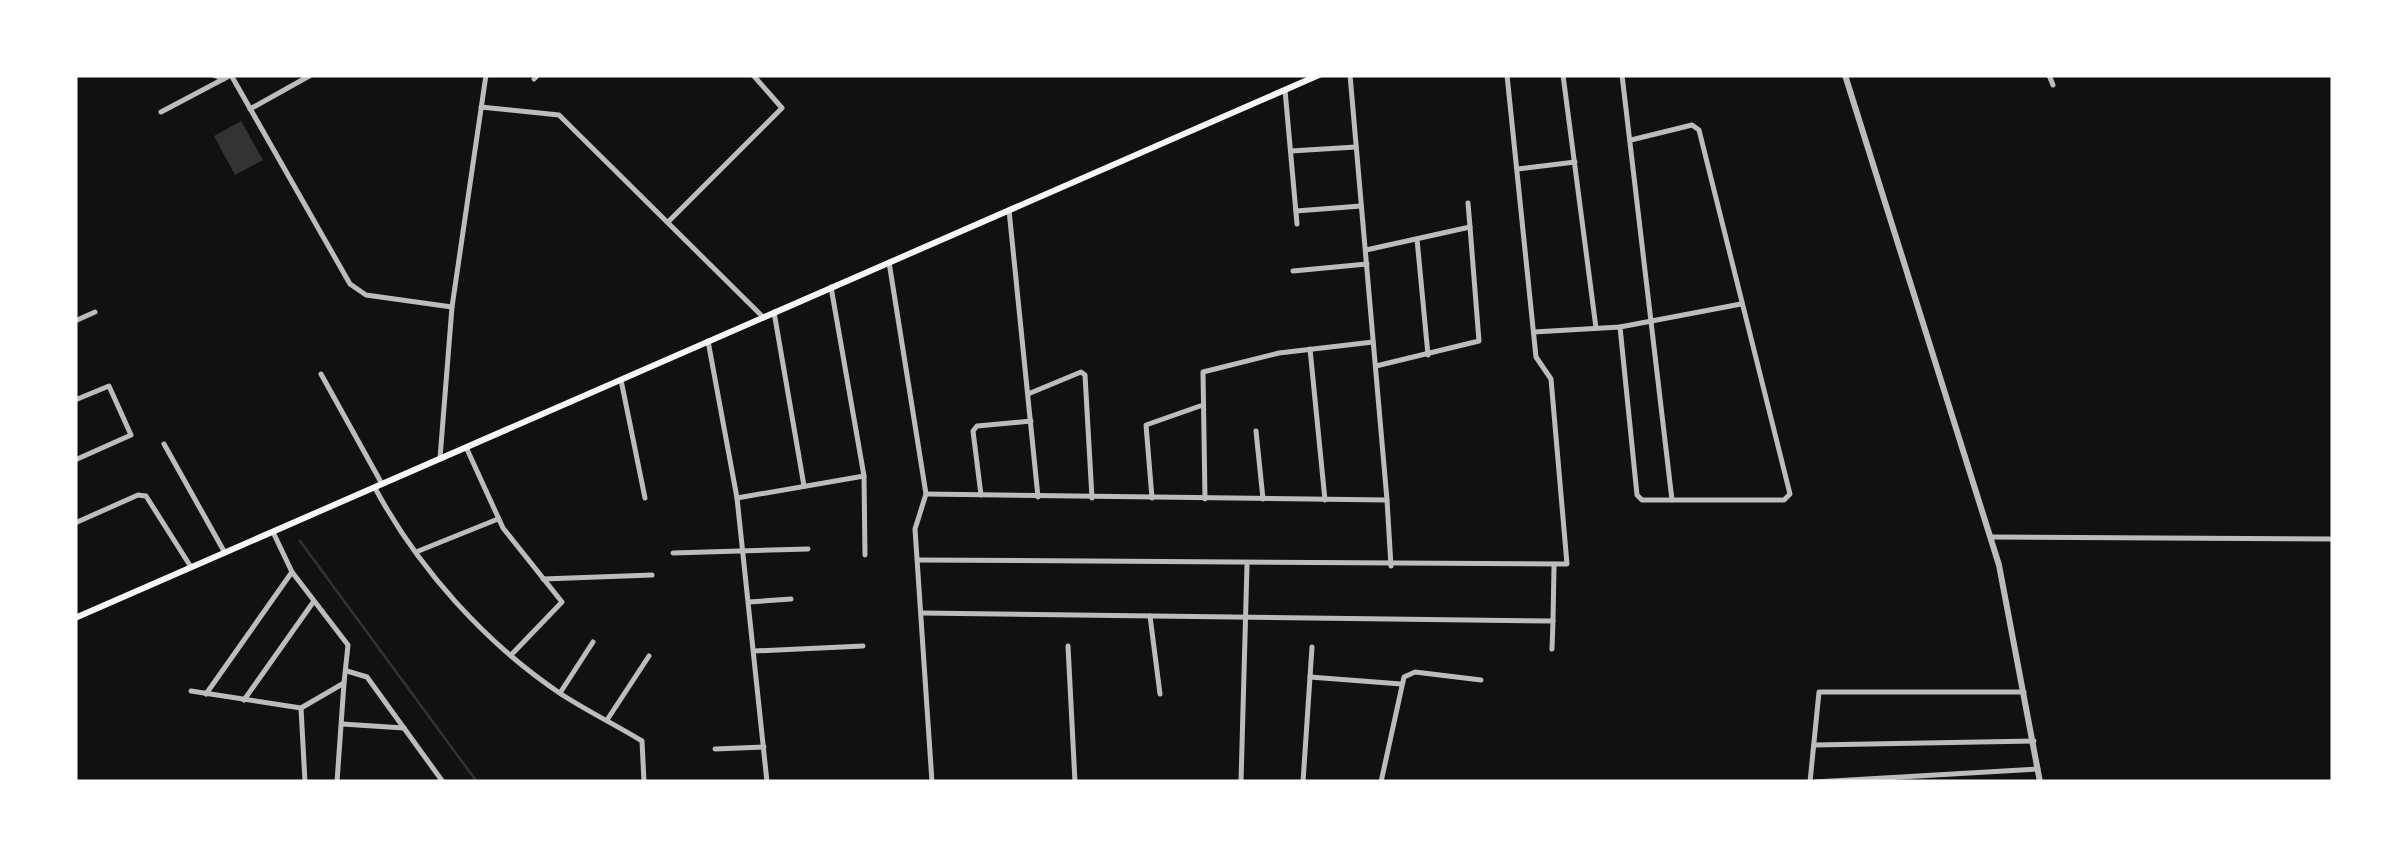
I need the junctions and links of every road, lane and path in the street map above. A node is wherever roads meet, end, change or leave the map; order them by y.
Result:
1 (213, 75) edge
2 (311, 75) edge
3 (486, 75) edge
4 (753, 75) edge
5 (1319, 75) edge
6 (1350, 75) edge
7 (1506, 75) edge
8 (1563, 75) edge
9 (1622, 75) edge
10 (1844, 75) edge
11 (2049, 75) edge
12 (228, 76) edge
13 (2053, 85) dead end
14 (1285, 90) junction
15 (481, 108) junction
16 (250, 109) junction
17 (160, 112) dead end
18 (1630, 140) junction
19 (1356, 147) junction
20 (1290, 152) junction
21 (1574, 162) junction
22 (1517, 169) junction
23 (1468, 203) dead end
24 (1361, 206) junction
25 (1009, 210) junction
26 (1296, 211) junction
27 (668, 222) junction
28 (1297, 224) dead end
29 (1470, 227) junction
30 (1417, 238) junction
31 (1366, 250) junction
32 (890, 262) junction
33 (1367, 264) junction
34 (1293, 270) dead end
35 (831, 287) junction
36 (1741, 304) junction
37 (452, 307) junction
38 (95, 312) dead end
39 (774, 312) junction
40 (763, 317) junction
41 (75, 321) edge
42 (1652, 321) junction
43 (1620, 326) junction
44 (1596, 328) junction
45 (1534, 332) junction
46 (708, 341) junction
47 (1373, 342) junction
48 (1310, 349) junction
49 (1428, 355) junction
50 (1376, 366) junction
51 (322, 374) dead end
52 (621, 380) junction
53 (1028, 394) junction
54 (75, 400) edge
55 (1200, 406) junction
56 (1031, 421) junction
57 (1256, 431) dead end
58 (164, 444) dead end
59 (466, 448) junction
60 (440, 458) junction
61 (75, 460) edge
62 (864, 476) junction
63 (379, 486) junction
64 (804, 486) junction
65 (926, 494) junction
66 (981, 496) junction
67 (1038, 497) junction
68 (645, 498) dead end
69 (737, 498) junction
70 (1092, 498) junction
71 (1152, 498) junction
72 (1205, 499) junction
73 (1263, 500) junction
74 (1325, 500) junction
75 (1387, 500) junction
76 (1672, 500) junction
77 (498, 519) junction
78 (75, 523) edge
79 (274, 532) junction
80 (1991, 537) junction
81 (2333, 539) edge
82 (808, 549) dead end
83 (416, 552) junction
84 (743, 552) junction
85 (224, 553) junction
86 (673, 554) dead end
87 (864, 555) dead end
88 (918, 560) junction
89 (1246, 564) junction
90 (1391, 566) junction
91 (1554, 566) junction
92 (191, 567) junction
93 (292, 572) junction
94 (652, 575) dead end
95 (543, 579) junction
96 (791, 599) dead end
97 (314, 601) junction
98 (749, 602) junction
99 (922, 614) junction
100 (1150, 616) junction
101 (1247, 617) junction
102 (75, 618) edge
103 (1552, 621) junction
104 (594, 642) dead end
105 (863, 646) dead end
106 (1068, 646) dead end
107 (1312, 647) dead end
108 (1552, 649) dead end
109 (754, 652) junction
110 (512, 654) junction
111 (649, 656) dead end
112 (346, 671) junction
113 (1310, 677) junction
114 (1481, 680) dead end
115 (344, 683) junction
116 (1401, 684) junction
117 (191, 692) dead end
118 (2024, 692) junction
119 (560, 693) junction
120 (206, 694) junction
121 (1160, 694) dead end
122 (243, 701) junction
123 (302, 708) junction
124 (607, 720) junction
125 (341, 724) junction
126 (404, 728) junction
127 (2034, 741) junction
128 (1814, 746) junction
129 (764, 747) junction
130 (715, 748) dead end
131 (2038, 770) junction
132 (304, 782) edge
133 (338, 782) edge
134 (443, 782) edge
135 (644, 782) edge
136 (767, 782) edge
137 (932, 782) edge
138 (1075, 782) edge
139 (1241, 782) edge
140 (1303, 782) edge
141 (1381, 782) edge
142 (1813, 782) edge
143 (2040, 782) edge

1 - 12 street
2 - 16 street
3 - 15 street
4 - 27 street
5 - 14 main road
6 - 19 street
7 - 22 street
8 - 21 street
9 - 18 street
10 - 80 street
11 - 13 street
12 - 16 street
12 - 17 street
14 - 20 street
14 - 25 main road
15 - 27 street
15 - 37 street
16 - 37 street
18 - 36 street
18 - 42 street
19 - 20 street
19 - 24 street
20 - 26 street
21 - 22 street
21 - 44 street
22 - 45 street
23 - 29 street
24 - 26 street
24 - 31 street
25 - 32 main road
25 - 53 street
26 - 28 street
27 - 40 street
29 - 30 street
29 - 49 street
30 - 31 street
30 - 49 street
31 - 33 street
32 - 35 main road
32 - 65 street
33 - 34 street
33 - 47 street
35 - 39 main road
35 - 62 street
36 - 42 street
36 - 76 street
37 - 60 street
38 - 41 street
39 - 40 main road
39 - 64 street
40 - 46 main road
42 - 43 street
42 - 76 street
43 - 44 street
43 - 76 street
44 - 45 street
45 - 91 street
46 - 52 main road
46 - 69 street
47 - 48 street
47 - 50 street
48 - 55 street
48 - 74 street
49 - 50 street
50 - 75 street
51 - 63 street
52 - 59 main road
52 - 68 street
53 - 56 street
53 - 70 street
54 - 61 street
55 - 71 street
55 - 72 street
56 - 66 street
56 - 67 street
57 - 73 street
58 - 85 street
59 - 60 main road
59 - 77 street
60 - 63 main road
62 - 64 street
62 - 87 street
63 - 79 main road
63 - 83 street
64 - 69 street
65 - 66 street
65 - 88 street
66 - 67 street
67 - 70 street
69 - 84 street
70 - 71 street
71 - 72 street
72 - 73 street
73 - 74 street
74 - 75 street
75 - 90 street
77 - 83 street
77 - 95 street
78 - 92 street
79 - 85 main road
79 - 93 street
80 - 81 street
80 - 118 street
82 - 84 street
83 - 110 street
84 - 86 street
84 - 98 street
85 - 92 main road
88 - 89 street
88 - 99 street
89 - 90 street
89 - 101 street
90 - 91 street
91 - 103 street
92 - 102 main road
93 - 97 street
93 - 120 street
94 - 95 street
95 - 110 street
96 - 98 street
97 - 112 street
97 - 122 street
98 - 109 street
99 - 100 street
99 - 137 street
100 - 101 street
100 - 121 street
101 - 103 street
101 - 139 street
103 - 108 street
104 - 119 street
105 - 109 street
106 - 138 street
107 - 113 street
109 - 129 street
110 - 119 street
111 - 124 street
112 - 115 street
112 - 126 street
113 - 116 street
113 - 140 street
114 - 116 street
115 - 123 street
115 - 125 street
116 - 141 street
117 - 120 street
118 - 127 street
118 - 128 street
119 - 124 street
120 - 122 street
122 - 123 street
123 - 132 street
124 - 135 street
125 - 126 street
125 - 133 street
126 - 134 street
127 - 128 street
127 - 131 street
128 - 142 street
129 - 130 street
129 - 136 street
131 - 142 street
131 - 143 street

